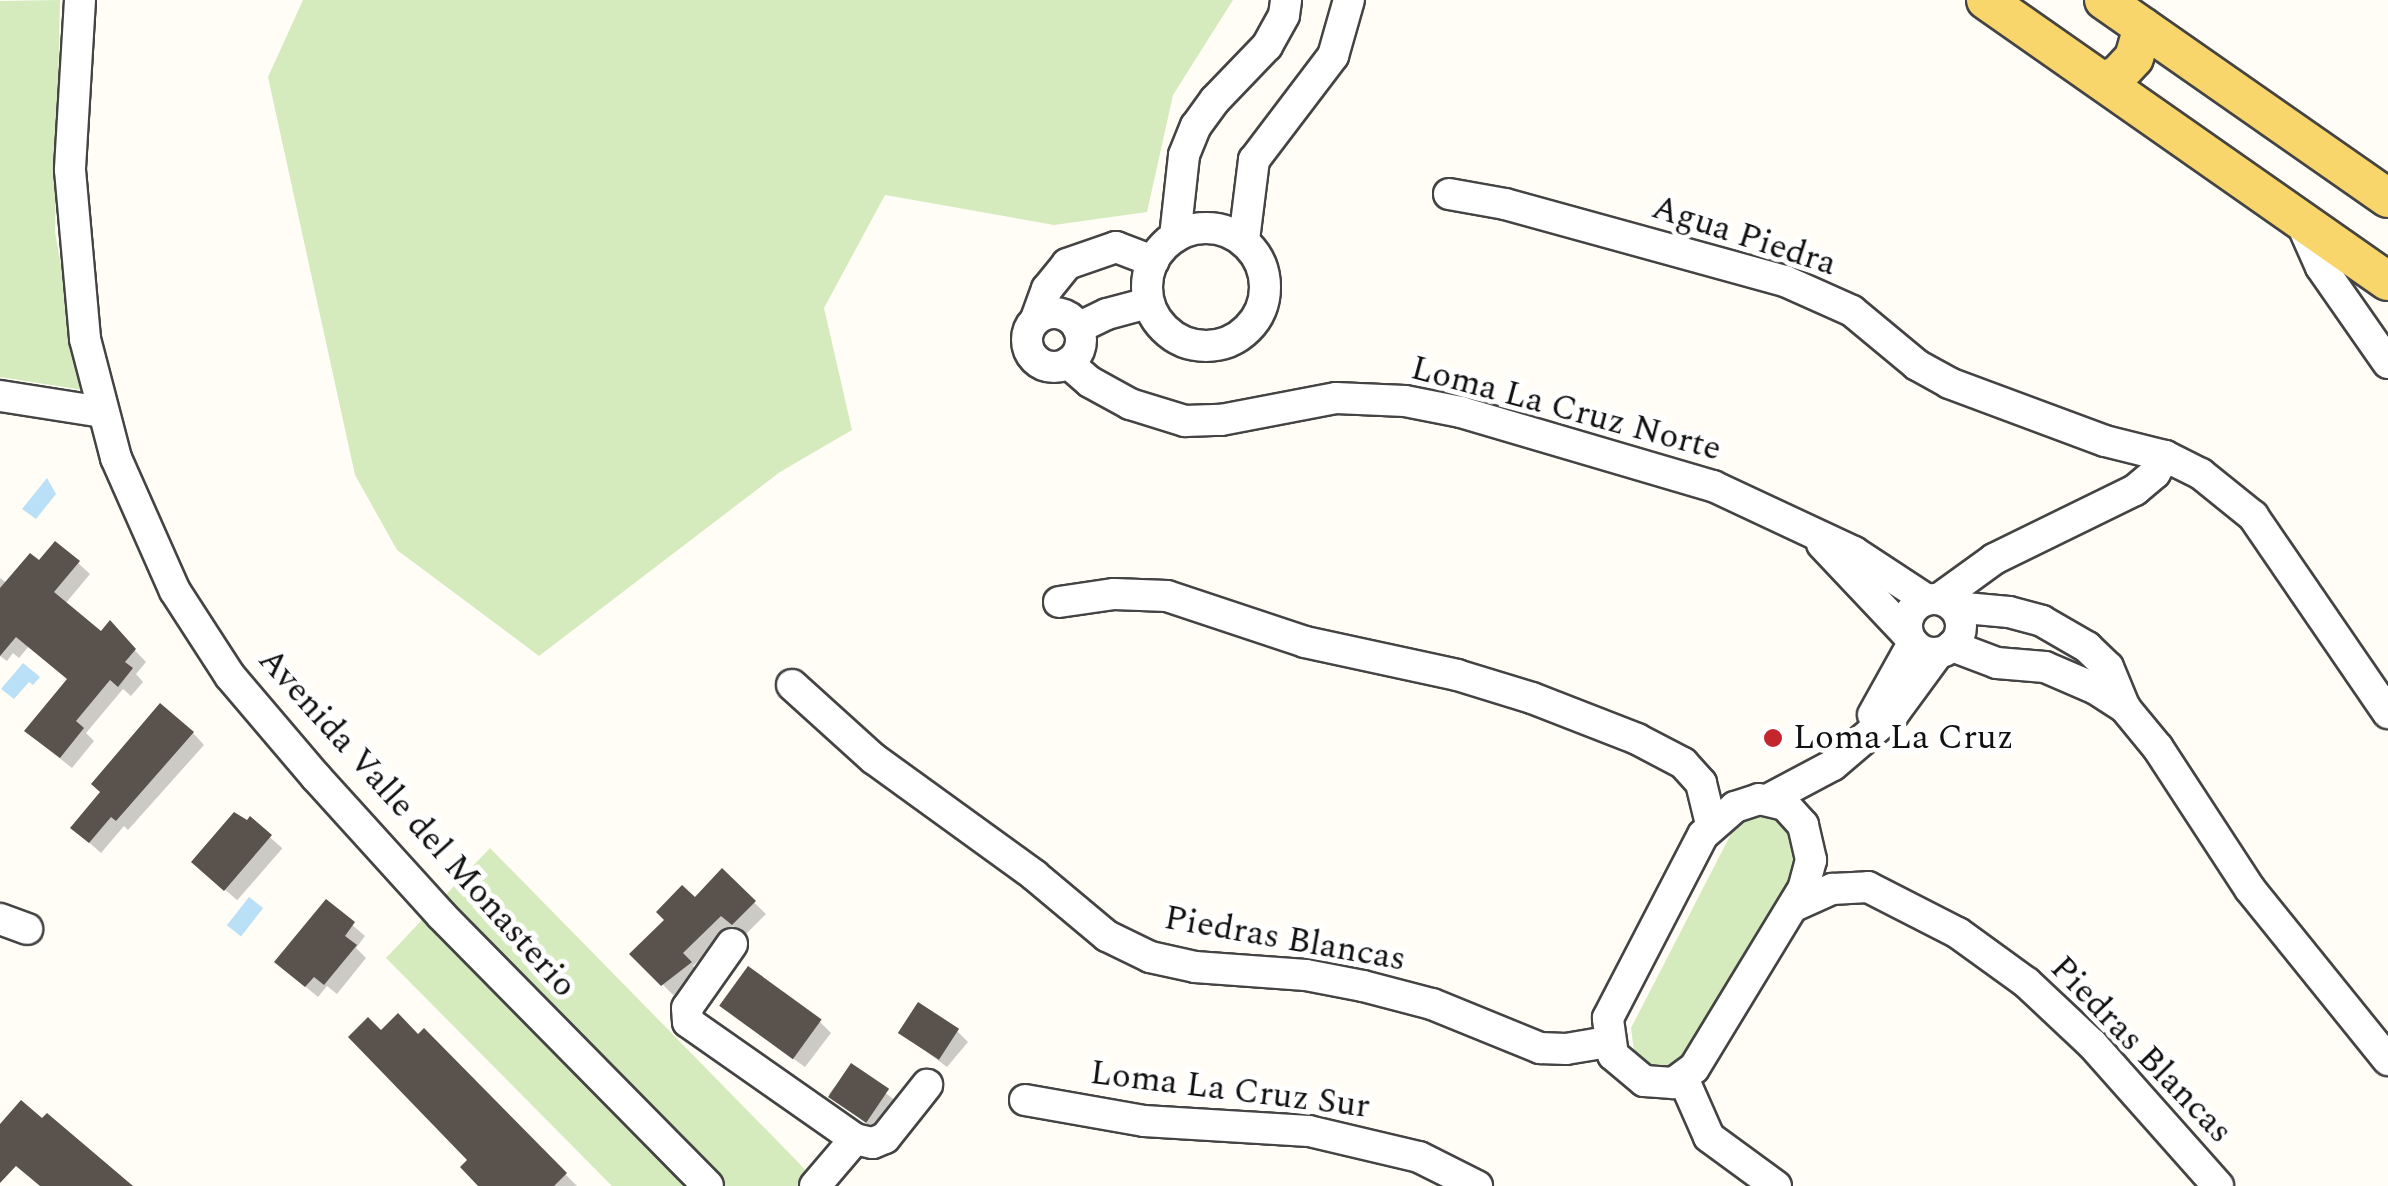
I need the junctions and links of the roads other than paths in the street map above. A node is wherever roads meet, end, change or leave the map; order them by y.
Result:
1 (80, 0) edge
2 (1286, 0) edge
3 (1349, 0) edge
4 (1986, 0) edge
5 (2104, 0) edge
6 (2144, 27) junction
7 (2103, 81) junction
8 (1449, 194) dead end
9 (2388, 198) edge
10 (2300, 220) junction
11 (1175, 237) junction
12 (1244, 240) junction
13 (1153, 261) junction
14 (2388, 281) edge
15 (1148, 302) junction
16 (1036, 320) junction
17 (1078, 328) junction
18 (1068, 362) junction
19 (2388, 363) edge
20 (0, 396) edge
21 (102, 412) junction
22 (2165, 456) junction
23 (1813, 535) junction
24 (1059, 602) dead end
25 (1940, 602) junction
26 (1928, 644) junction
27 (792, 684) dead end
28 (2125, 708) junction
29 (2388, 713) edge
30 (1683, 763) junction
31 (1833, 765) junction
32 (1764, 799) junction
33 (1711, 824) junction
34 (1807, 835) junction
35 (1868, 887) junction
36 (1794, 906) junction
37 (732, 944) dead end
38 (1608, 1042) junction
39 (2388, 1060) edge
40 (1683, 1078) junction
41 (927, 1084) dead end
42 (1025, 1100) dead end
43 (855, 1139) junction
44 (708, 1186) edge
45 (815, 1186) edge
46 (1477, 1186) edge
47 (1776, 1186) edge
48 (2218, 1186) edge

1 - 21 street, Avenida Valle del Monasterio
2 - 11 street
3 - 12 street
4 - 7 main road
5 - 6 main road
6 - 7 main road
6 - 9 main road
7 - 10 main road
8 - 22 street, Agua Piedra
10 - 14 main road
10 - 19 street
11 - 12 street
11 - 13 street
12 - 15 street
13 - 15 street
13 - 16 street
15 - 17 street
16 - 17 street
16 - 18 street
17 - 18 street
18 - 23 street, Loma La Cruz Norte
20 - 21 street
21 - 44 street, Avenida Valle del Monasterio
22 - 25 street
22 - 29 street, Agua Piedra
23 - 25 street, Loma La Cruz Norte
23 - 26 street, Loma La Cruz Norte
24 - 30 street
25 - 26 street
25 - 26 street
25 - 28 street, Loma La Cruz Norte
26 - 28 street, Loma La Cruz Norte
26 - 31 street
27 - 38 street, Piedras Blancas
28 - 39 street, Loma La Cruz Norte
30 - 32 street
30 - 33 street
31 - 32 street
31 - 34 street
32 - 33 street
32 - 34 street
33 - 38 street
34 - 35 street, Piedras Blancas
34 - 36 street
35 - 36 street
35 - 48 street, Piedras Blancas
36 - 40 street
37 - 43 street
38 - 40 street
40 - 47 street
41 - 43 street
42 - 46 street, Loma La Cruz Sur
43 - 45 street

